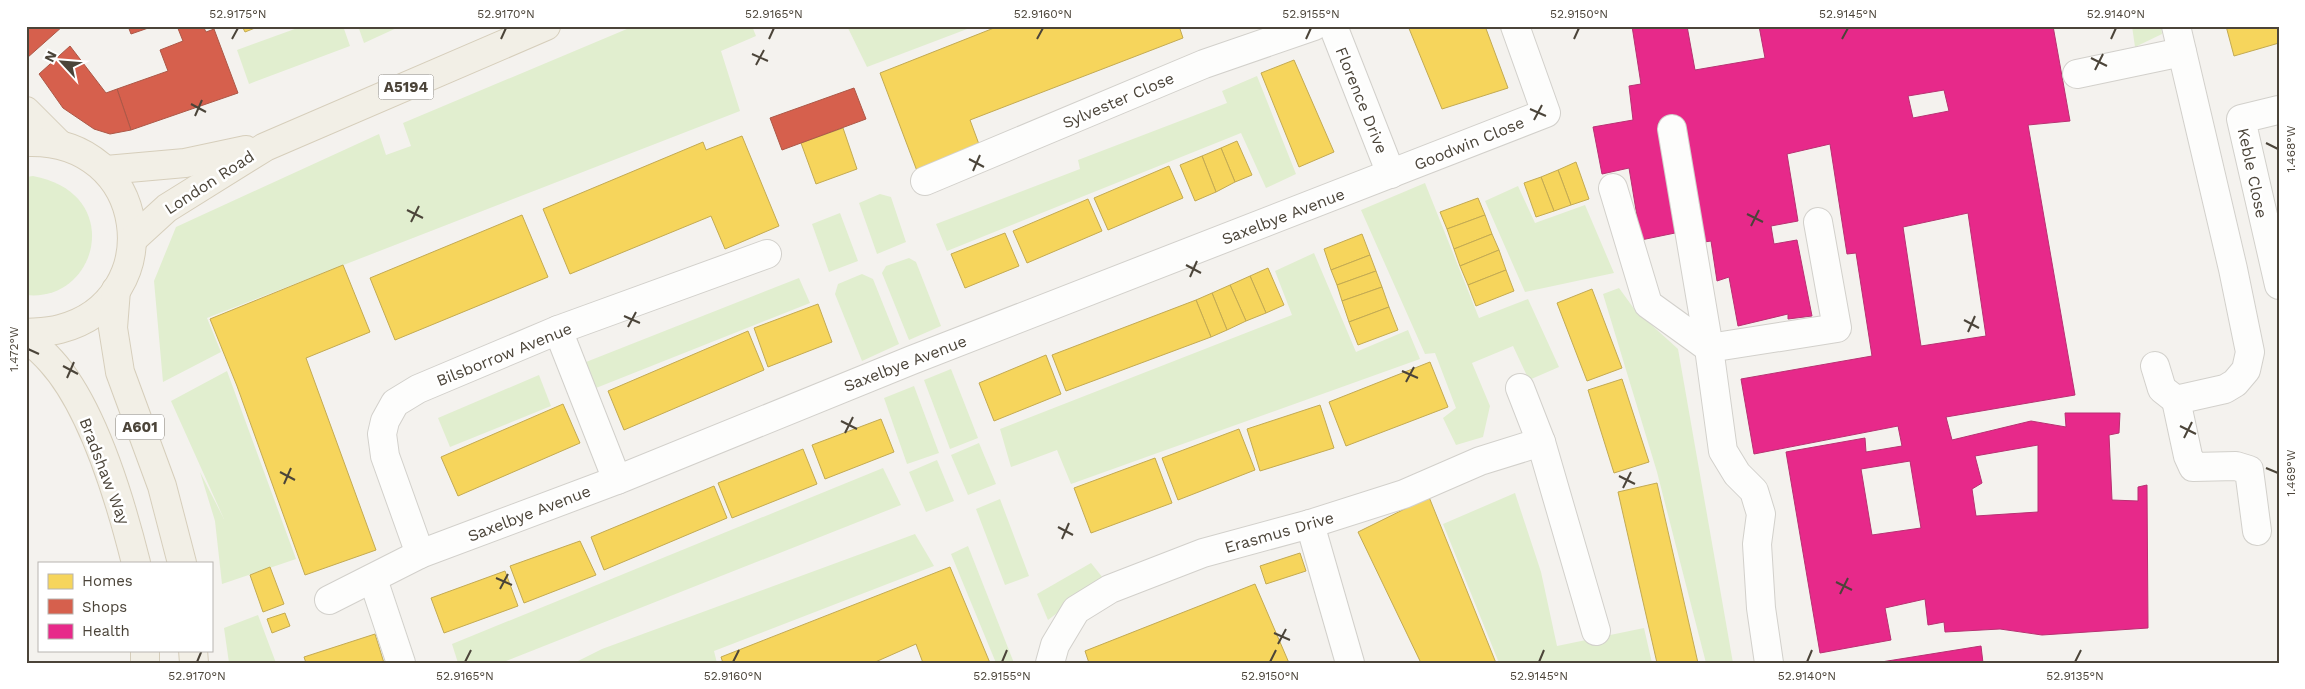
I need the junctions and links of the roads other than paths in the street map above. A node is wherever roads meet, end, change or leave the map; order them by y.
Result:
1 (546, 26) edge
2 (1314, 26) edge
3 (1333, 26) edge
4 (1515, 26) edge
5 (2176, 26) edge
6 (514, 32) edge
7 (2182, 52) junction
8 (2077, 74) dead end
9 (2278, 110) edge
10 (26, 111) edge
11 (1672, 129) dead end
12 (26, 142) edge
13 (58, 143) junction
14 (265, 147) junction
15 (106, 170) junction
16 (1391, 174) junction
17 (925, 181) dead end
18 (1613, 188) dead end
19 (1818, 222) dead end
20 (132, 240) junction
21 (767, 254) dead end
22 (2279, 285) edge
23 (116, 290) junction
24 (558, 330) junction
25 (26, 333) edge
26 (26, 337) edge
27 (1708, 348) junction
28 (2156, 366) dead end
29 (1520, 388) dead end
30 (2176, 400) junction
31 (1540, 442) junction
32 (617, 480) junction
33 (1310, 524) junction
34 (2257, 532) dead end
35 (420, 554) junction
36 (136, 562) edge
37 (182, 562) edge
38 (373, 579) junction
39 (329, 600) dead end
40 (1596, 631) dead end
41 (401, 663) edge
42 (1050, 663) edge
43 (1350, 663) edge
44 (1769, 663) edge

1 - 6 main road, London Road / A5194
2 - 17 street, Sylvester Close
3 - 16 street, Florence Drive
4 - 16 street, Goodwin Close
5 - 7 street
6 - 14 main road, London Road / A5194
7 - 8 street
7 - 30 street
9 - 22 street, Keble Close
10 - 13 main road, A601
11 - 27 street
12 - 13 main road, A601
13 - 15 main road, A601
14 - 15 main road, London Road
14 - 20 main road, London Road / A5194
15 - 20 main road, A601
16 - 32 street, Saxelbye Avenue
18 - 27 street
19 - 27 street
20 - 23 main road, A601
21 - 24 street, Bilsborrow Avenue
23 - 25 main road, A601
23 - 37 main road, A601
24 - 32 street
24 - 35 street, Bilsborrow Avenue
26 - 36 main road, Bradshaw Way / A601
27 - 44 street
28 - 30 street
29 - 31 street
30 - 34 street
31 - 33 street, Erasmus Drive
31 - 40 street
32 - 35 street, Saxelbye Avenue
33 - 42 street, Erasmus Drive
33 - 43 street
35 - 38 street, Saxelbye Avenue
38 - 39 street, Saxelbye Avenue
38 - 41 street

